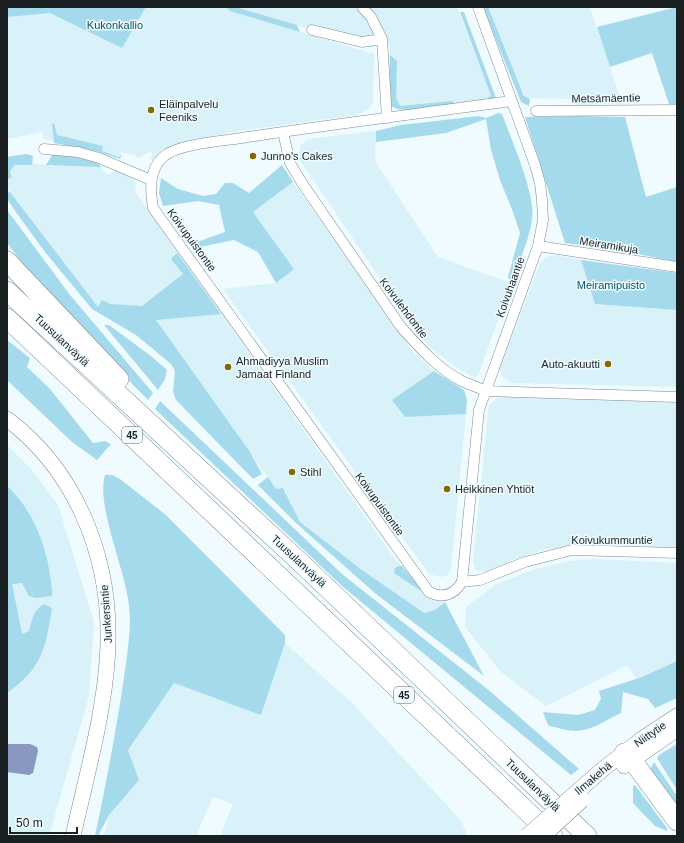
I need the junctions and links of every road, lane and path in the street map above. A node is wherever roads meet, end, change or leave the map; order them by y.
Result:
1 (362, 7) edge
2 (478, 7) edge
3 (312, 30) dead end
4 (382, 39) junction
5 (512, 102) junction
6 (677, 110) edge
7 (536, 111) dead end
8 (387, 118) junction
9 (283, 132) junction
10 (44, 149) dead end
11 (151, 180) junction
12 (538, 246) junction
13 (7, 254) edge
14 (7, 261) edge
15 (677, 267) edge
16 (22, 277) junction
17 (7, 291) edge
18 (7, 318) edge
19 (485, 391) junction
20 (677, 397) edge
21 (7, 419) edge
22 (185, 456) junction
23 (677, 553) edge
24 (462, 582) junction
25 (677, 716) edge
26 (677, 729) edge
27 (628, 757) junction
28 (606, 773) junction
29 (677, 821) edge
30 (73, 836) edge
31 (527, 836) edge
32 (543, 836) edge
33 (554, 836) edge
34 (587, 836) edge

1 - 4 street
2 - 5 street, Koivuhaantie
3 - 4 street
4 - 8 street
5 - 8 street, Koivupuistontie
5 - 12 street, Koivuhaantie
6 - 7 street, Metsämäentie
8 - 9 street, Koivupuistontie
9 - 11 street, Koivupuistontie
9 - 19 street, Koivulehdontie
10 - 11 street
11 - 24 street, Koivupuistontie
12 - 15 street, Meiramikuja
12 - 19 street, Koivuhaantie
13 - 16 highway
14 - 16 highway
16 - 22 highway
17 - 22 highway, Tuusulanväylä / 45
18 - 33 highway, Tuusulanväylä / 45
19 - 20 street, Koivulehdontie
19 - 24 street, Koivuhaantie
21 - 30 main road, Junkersintie
22 - 34 highway, Tuusulanväylä / 45
23 - 24 street, Koivukummuntie
25 - 27 main road, Niittytie
26 - 27 main road, Niittytie
27 - 28 main road, Ilmakehä
27 - 29 highway
28 - 31 main road, Ilmakehä, bridge
28 - 32 main road, Ilmakehä, bridge

